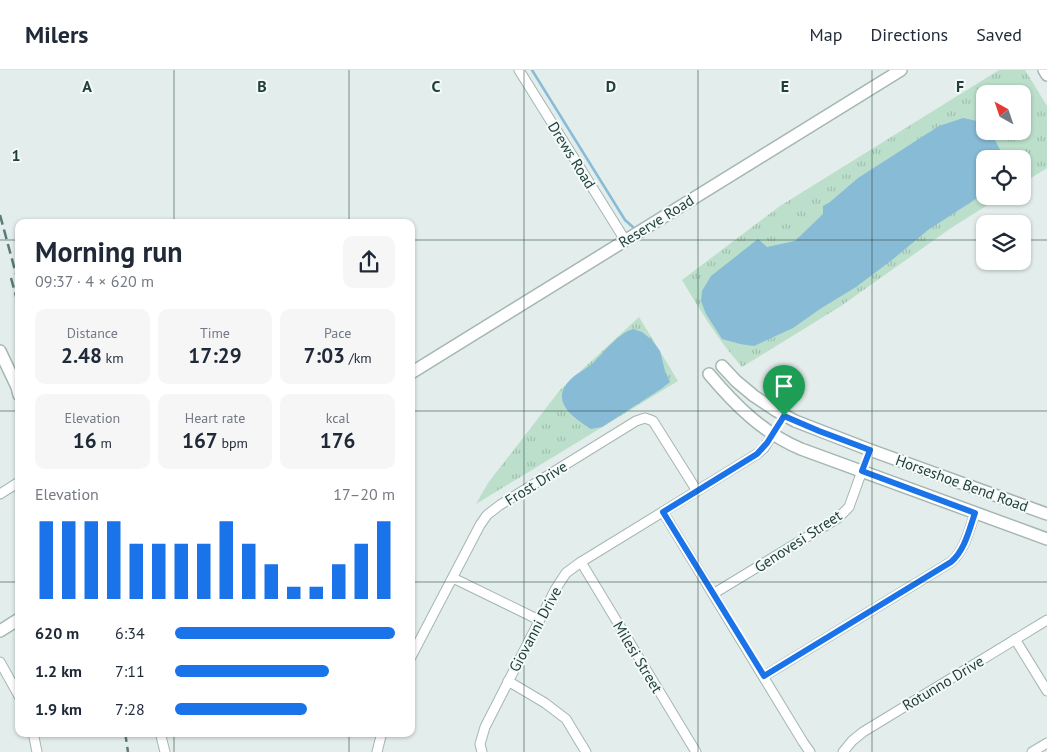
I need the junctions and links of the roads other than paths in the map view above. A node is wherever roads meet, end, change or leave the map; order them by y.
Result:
1 (519, 70) edge
2 (901, 70) edge
3 (1044, 70) edge
4 (1047, 75) edge
5 (625, 240) junction
6 (0, 351) edge
7 (722, 366) dead end
8 (415, 371) edge
9 (709, 374) dead end
10 (15, 383) edge
11 (784, 416) junction
12 (773, 434) junction
13 (870, 450) junction
14 (862, 471) junction
15 (15, 485) edge
16 (697, 491) junction
17 (0, 494) edge
18 (663, 512) junction
19 (975, 513) junction
20 (1047, 514) edge
21 (1047, 539) edge
22 (581, 562) junction
23 (453, 578) junction
24 (713, 594) junction
25 (538, 620) junction
26 (1047, 620) edge
27 (15, 622) edge
28 (0, 631) edge
29 (1015, 639) junction
30 (415, 649) edge
31 (0, 662) edge
32 (764, 676) junction
33 (508, 681) junction
34 (15, 689) edge
35 (1047, 691) edge
36 (34, 737) edge
37 (161, 737) edge
38 (381, 737) edge
39 (1047, 743) edge
40 (37, 752) edge
41 (165, 752) edge
42 (377, 752) edge
43 (482, 752) edge
44 (586, 752) edge
45 (696, 752) edge
46 (810, 752) edge
47 (843, 752) edge
48 (1032, 752) edge

1 - 5 street, Drews Road
2 - 5 street, Reserve Road
3 - 4 street
5 - 8 street, Reserve Road
6 - 10 street
7 - 11 street, Horseshoe Bend Road
9 - 12 street, Horseshoe Bend Road
11 - 12 street
11 - 13 street, Horseshoe Bend Road
12 - 14 street, Horseshoe Bend Road
12 - 16 street, Giovanni Drive
13 - 14 street
13 - 20 street, Horseshoe Bend Road
14 - 19 street, Horseshoe Bend Road
14 - 24 street, Genovesi Street
15 - 17 street
16 - 18 street, Giovanni Drive
16 - 23 street, Frost Drive
18 - 22 street, Giovanni Drive
18 - 24 street
19 - 21 street, Horseshoe Bend Road
19 - 32 street
22 - 25 street, Giovanni Drive
22 - 45 street, Milesi Street
23 - 25 street
23 - 30 street, Frost Drive
24 - 32 street
25 - 33 street, Giovanni Drive
26 - 29 street, Rotunno Drive
27 - 28 street
29 - 35 street
29 - 47 street, Rotunno Drive
31 - 34 street
32 - 46 street
33 - 43 street, Giovanni Drive
33 - 44 street
36 - 40 street
37 - 41 street
38 - 42 street
39 - 48 street

